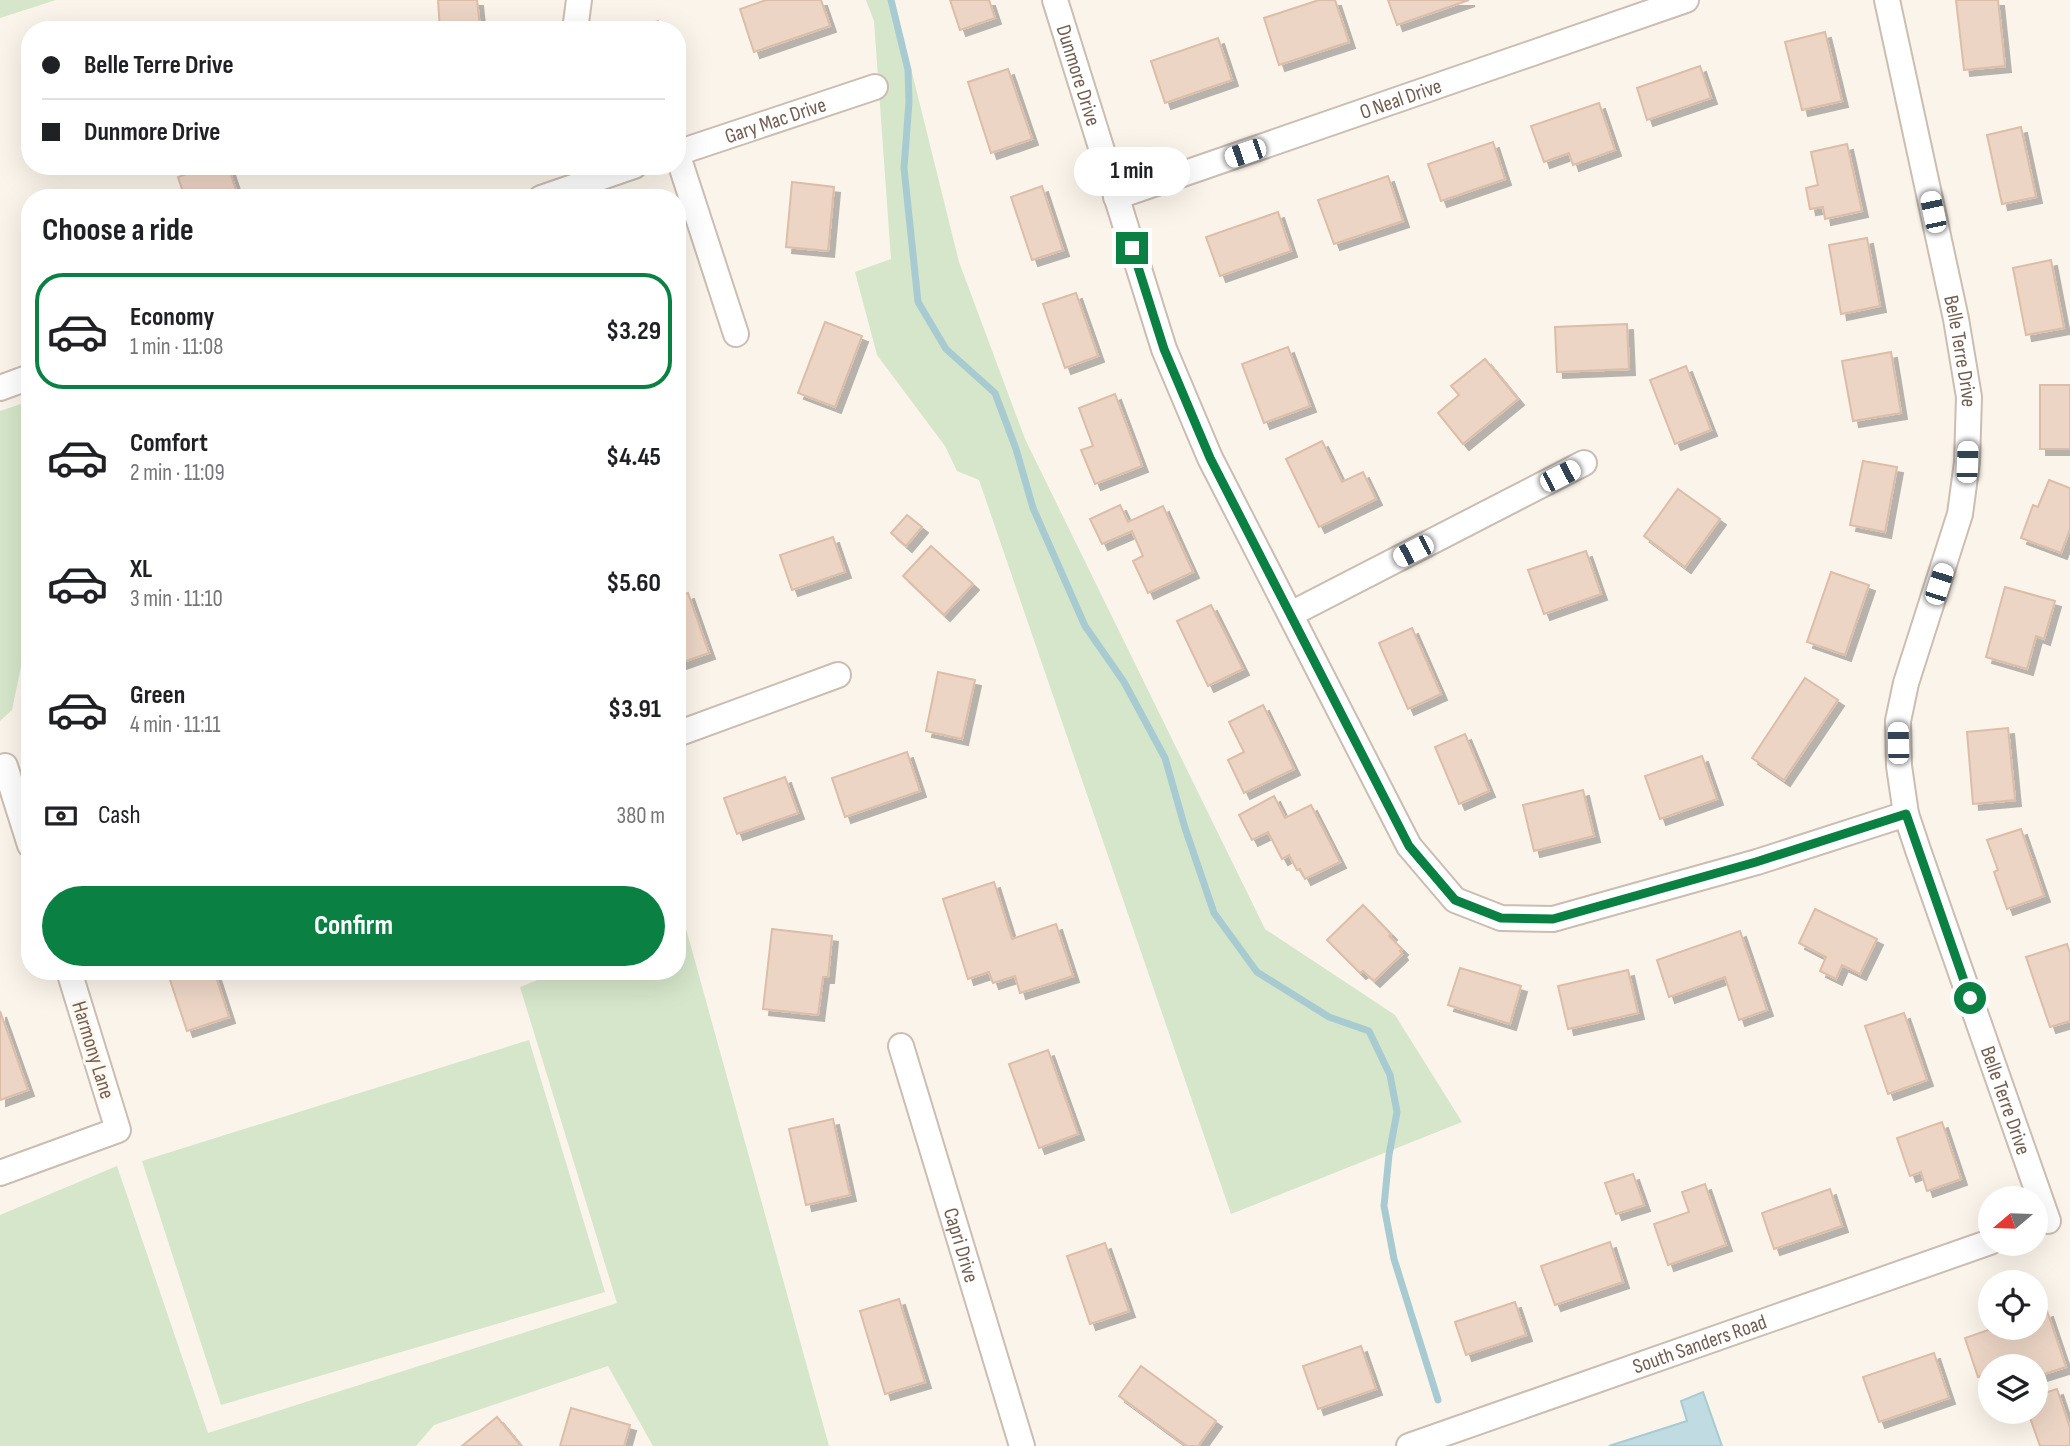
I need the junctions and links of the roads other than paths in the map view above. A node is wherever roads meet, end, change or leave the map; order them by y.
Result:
1 (579, 0) edge
2 (1055, 0) edge
3 (1686, 0) edge
4 (1887, 0) edge
5 (1655, 5) edge
6 (576, 21) edge
7 (874, 87) dead end
8 (686, 150) edge
9 (592, 175) edge
10 (684, 175) edge
11 (561, 189) edge
12 (1116, 197) junction
13 (736, 334) dead end
14 (21, 380) edge
15 (0, 388) edge
16 (1584, 463) dead end
17 (1291, 614) junction
18 (838, 676) dead end
19 (686, 731) edge
20 (5, 766) dead end
21 (1906, 814) junction
22 (21, 817) edge
23 (72, 980) edge
24 (901, 1046) dead end
25 (0, 1172) edge
26 (2051, 1220) edge
27 (1978, 1246) edge
28 (1022, 1446) edge
29 (1409, 1446) edge

1 - 6 street
2 - 12 street, Dunmore Drive
3 - 5 street, O Neal Drive
4 - 21 street, Belle Terre Drive
5 - 12 street, O Neal Drive
7 - 8 street, Gary Mac Drive
9 - 11 street
10 - 13 street
12 - 17 street, Dunmore Drive
14 - 15 street
16 - 17 street
17 - 21 street, Dunmore Drive
18 - 19 street
20 - 22 street
21 - 26 street, Belle Terre Drive
23 - 25 street, Harmony Lane
24 - 28 street, Capri Drive
27 - 29 street, South Sanders Road

